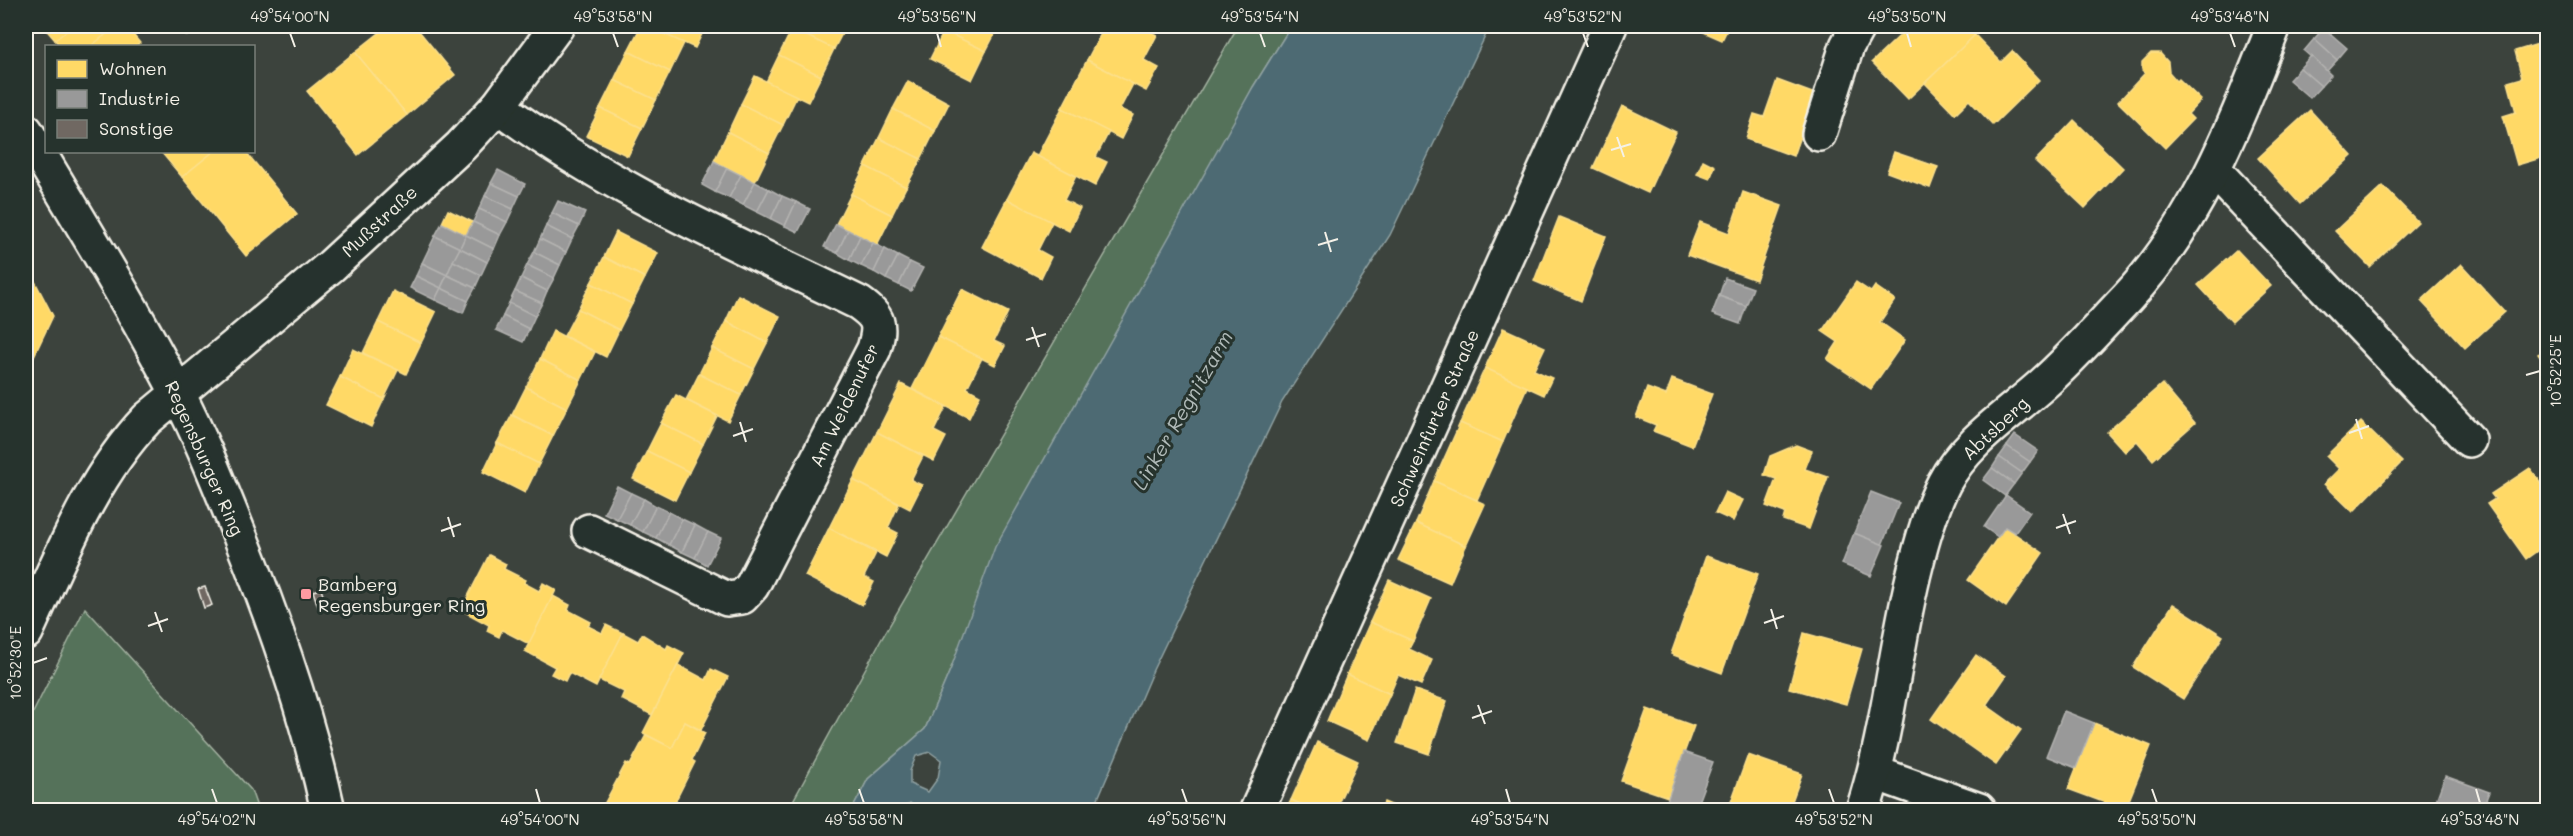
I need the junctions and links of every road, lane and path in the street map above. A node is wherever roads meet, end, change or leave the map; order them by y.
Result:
1 (557, 26) edge
2 (1610, 26) edge
3 (1858, 26) edge
4 (2274, 26) edge
5 (498, 106) junction
6 (26, 131) edge
7 (1819, 134) dead end
8 (2214, 170) junction
9 (178, 394) junction
10 (2469, 440) dead end
11 (589, 531) dead end
12 (26, 632) edge
13 (1875, 774) junction
14 (328, 810) edge
15 (1257, 810) edge
16 (1863, 810) edge
17 (1979, 810) edge

1 - 5 street, Mußstraße
2 - 15 street, Schweinfurter Straße
3 - 7 street
4 - 8 street, Abtsberg
5 - 9 street, Mußstraße
5 - 11 street, Am Weidenufer
6 - 9 street, Regensburger Ring
8 - 10 street
8 - 13 street, Abtsberg
9 - 12 street, Mußstraße
9 - 14 street, Regensburger Ring
13 - 16 street, Abtsberg
13 - 17 street

